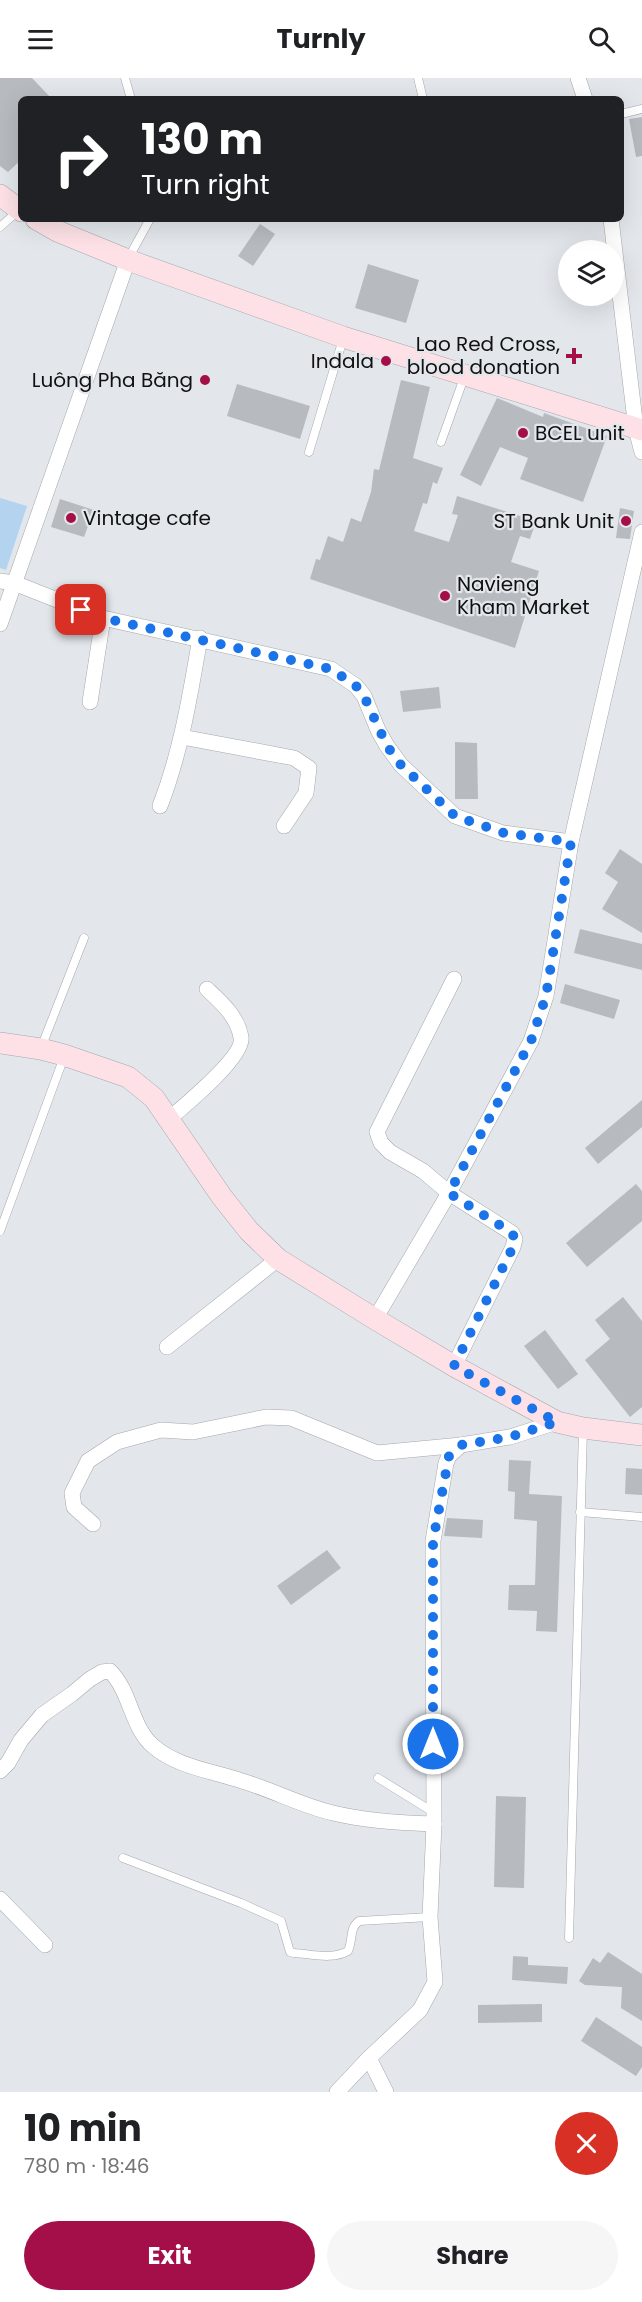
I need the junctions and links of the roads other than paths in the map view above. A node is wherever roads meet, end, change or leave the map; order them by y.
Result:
1 (125, 78) edge
2 (418, 78) edge
3 (578, 78) edge
4 (130, 96) edge
5 (422, 96) edge
6 (584, 96) edge
7 (642, 110) edge
8 (624, 113) edge
9 (0, 195) edge
10 (18, 208) edge
11 (18, 217) edge
12 (42, 222) edge
13 (148, 222) edge
14 (611, 222) edge
15 (0, 227) edge
16 (128, 260) junction
17 (343, 337) junction
18 (465, 374) junction
19 (639, 430) edge
20 (441, 442) dead end
21 (309, 452) dead end
22 (642, 452) edge
23 (642, 532) edge
24 (7, 582) edge
25 (103, 618) junction
26 (0, 624) edge
27 (200, 639) junction
28 (90, 702) dead end
29 (182, 737) junction
30 (160, 806) dead end
31 (284, 826) dead end
32 (571, 842) junction
33 (84, 938) dead end
34 (454, 979) dead end
35 (207, 988) dead end
36 (0, 1043) edge
37 (41, 1049) junction
38 (64, 1055) junction
39 (169, 1119) junction
40 (449, 1193) junction
41 (0, 1231) edge
42 (278, 1259) junction
43 (375, 1319) junction
44 (167, 1347) dead end
45 (454, 1366) junction
46 (557, 1422) junction
47 (583, 1428) junction
48 (642, 1435) edge
49 (461, 1445) junction
50 (580, 1512) junction
51 (642, 1517) edge
52 (93, 1524) dead end
53 (0, 1771) edge
54 (378, 1778) dead end
55 (433, 1818) junction
56 (123, 1858) dead end
57 (0, 1899) edge
58 (430, 1917) junction
59 (569, 1938) dead end
60 (45, 1945) dead end
61 (369, 2058) junction
62 (337, 2092) edge
63 (386, 2092) edge

1 - 4 lane
2 - 5 lane
3 - 6 street
7 - 8 lane
9 - 10 street
11 - 15 lane
12 - 16 street
13 - 16 lane
14 - 19 street
16 - 17 street
16 - 24 street
17 - 18 street
17 - 21 lane
18 - 19 street
18 - 20 lane
19 - 22 street
23 - 32 street
24 - 25 street
24 - 26 street
25 - 27 street
25 - 28 street
27 - 29 street
27 - 32 street
29 - 30 street
29 - 31 street
32 - 40 street
33 - 37 lane
34 - 40 street
35 - 39 street
36 - 37 street
37 - 38 street
38 - 39 street
38 - 41 lane
39 - 42 street
40 - 43 street
40 - 45 street
42 - 43 street
42 - 44 street
43 - 45 street
45 - 46 street
46 - 47 street
46 - 49 street
47 - 48 street
47 - 50 lane
49 - 52 street
49 - 55 street
50 - 51 lane
50 - 59 lane
53 - 55 street
54 - 55 lane
55 - 58 street
56 - 58 lane
57 - 60 street
58 - 61 street
61 - 62 street
61 - 63 street

